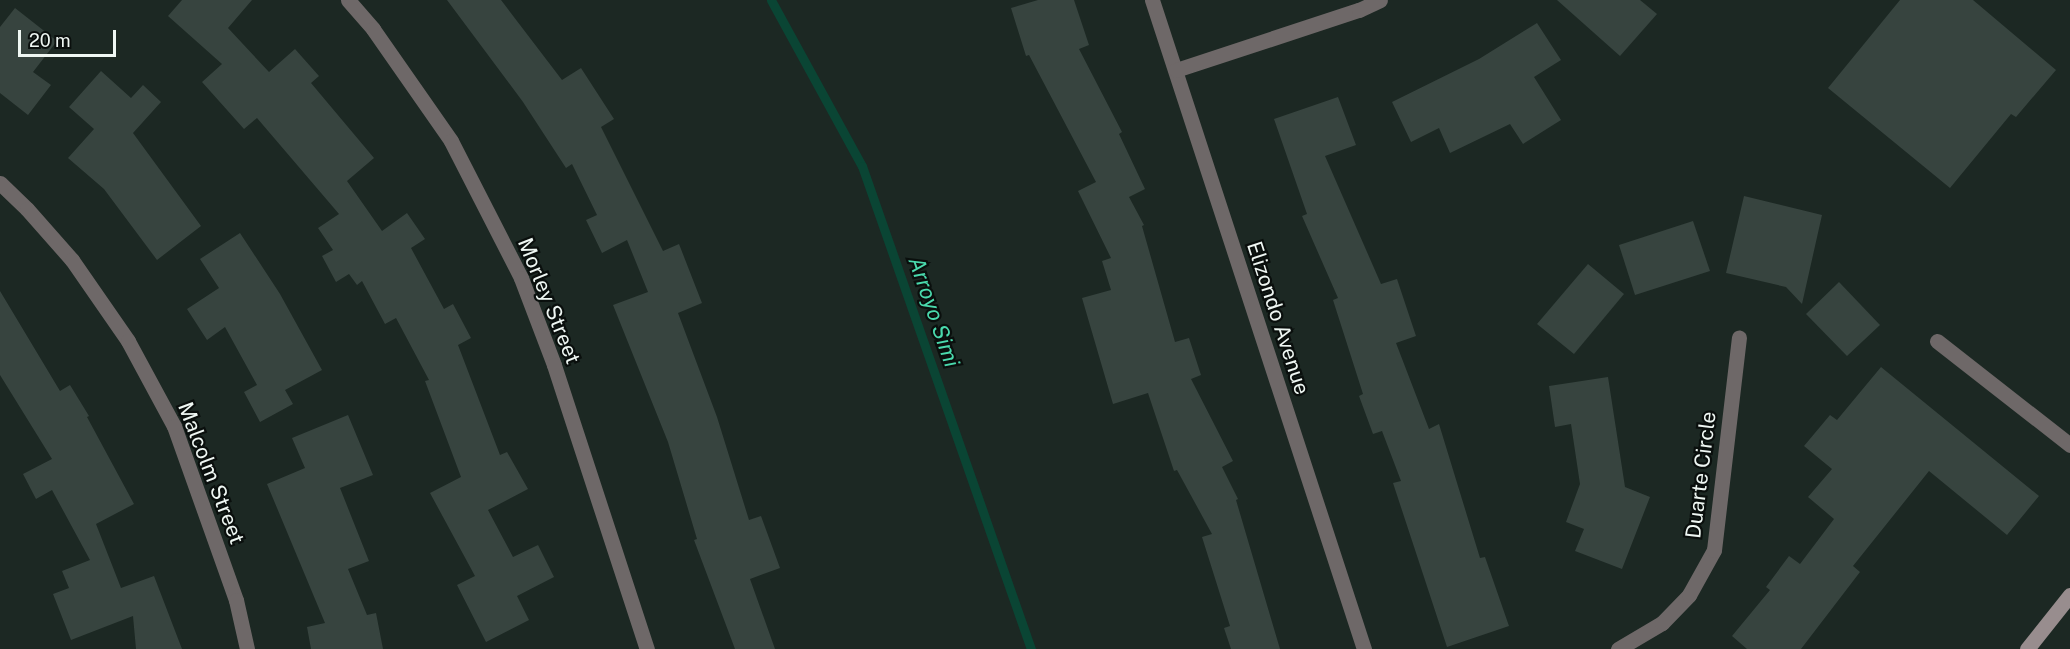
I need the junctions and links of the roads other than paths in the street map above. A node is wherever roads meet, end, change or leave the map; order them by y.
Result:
1 (348, 0) edge
2 (1152, 0) edge
3 (1380, 0) edge
4 (1176, 70) junction
5 (0, 183) edge
6 (1739, 337) dead end
7 (1936, 341) dead end
8 (2070, 445) edge
9 (2070, 595) edge
10 (247, 649) edge
11 (647, 649) edge
12 (1364, 649) edge
13 (1618, 649) edge
14 (2027, 649) edge

1 - 11 street, Morley Street
2 - 4 street, Elizondo Avenue
3 - 4 street
4 - 12 street, Elizondo Avenue
5 - 10 street, Malcolm Street
6 - 13 street, Duarte Circle
7 - 8 street
9 - 14 main road

